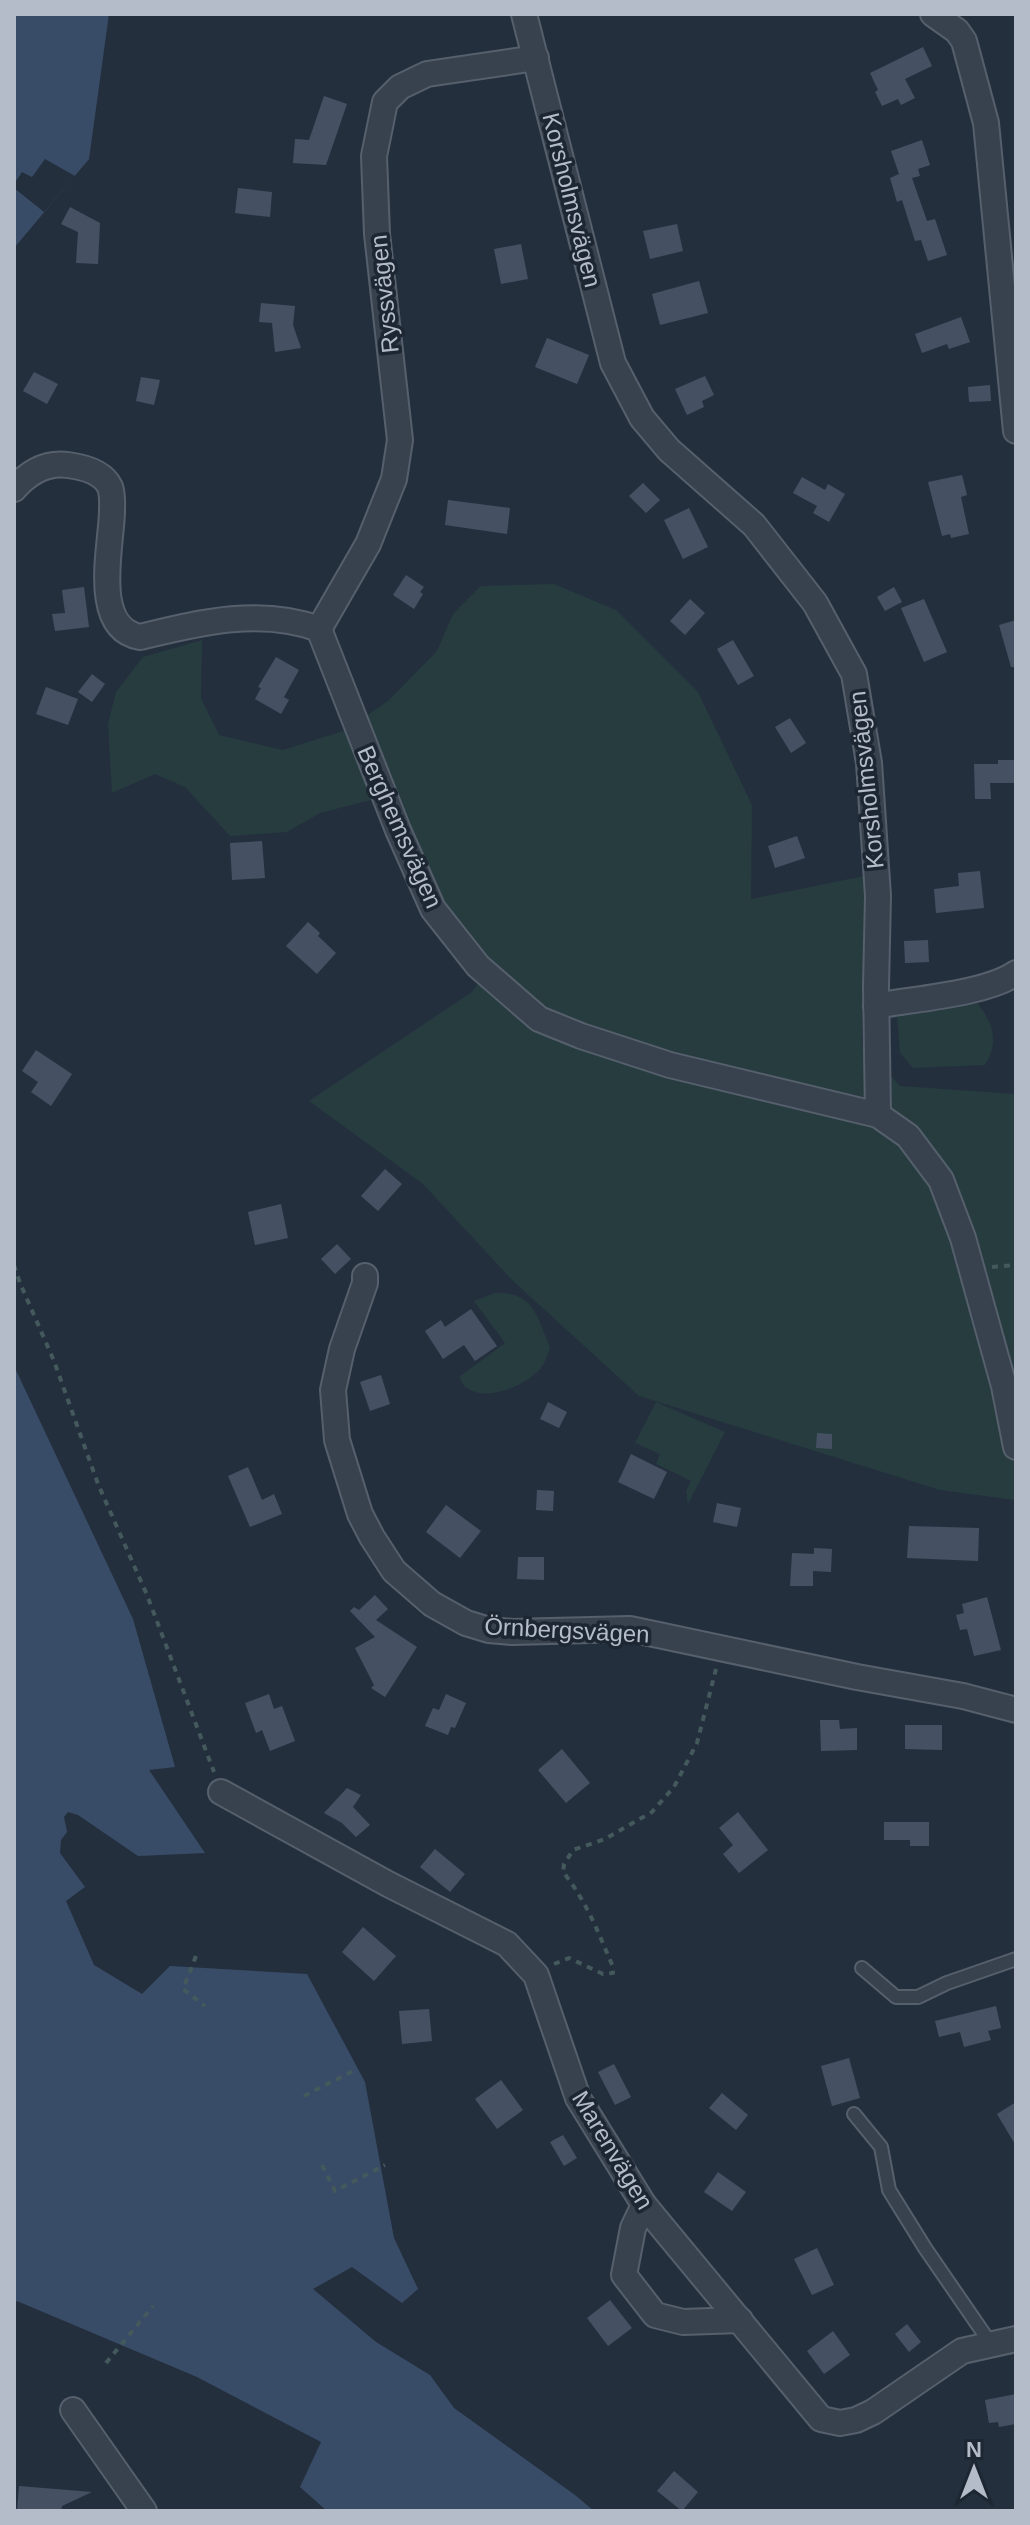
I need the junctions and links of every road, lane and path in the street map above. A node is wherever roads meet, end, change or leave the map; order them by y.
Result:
1 (524, 14) edge
2 (933, 14) edge
3 (536, 58) junction
4 (1016, 431) edge
5 (14, 489) edge
6 (319, 629) junction
7 (1016, 973) edge
8 (876, 1006) junction
9 (878, 1115) junction
10 (14, 1265) edge
11 (365, 1276) dead end
12 (1016, 1447) edge
13 (721, 1647) junction
14 (1016, 1710) edge
15 (221, 1792) joint
16 (196, 1956) dead end
17 (562, 1959) dead end
18 (1016, 1959) edge
19 (862, 1968) dead end
20 (205, 2006) dead end
21 (357, 2069) dead end
22 (304, 2096) dead end
23 (854, 2114) dead end
24 (322, 2165) dead end
25 (385, 2165) dead end
26 (644, 2205) junction
27 (153, 2306) dead end
28 (740, 2320) junction
29 (1016, 2339) edge
30 (991, 2344) junction
31 (106, 2363) dead end
32 (73, 2410) dead end
33 (144, 2511) edge

1 - 3 street, Korsholmsvägen
2 - 4 street
3 - 6 street, Ryssvägen
3 - 8 street, Korsholmsvägen
5 - 6 street
6 - 9 street, Berghemsvägen
7 - 8 street
8 - 9 street, Korsholmsvägen
9 - 12 street, Berghemsvägen
10 - 15 path
11 - 13 street, Örnbergsvägen
13 - 14 street, Örnbergsvägen
13 - 17 path
15 - 26 street, Marenvägen
16 - 20 path
18 - 19 lane
21 - 22 path
23 - 30 lane
24 - 25 path
26 - 28 street, Marenvägen
26 - 28 street
27 - 31 path
28 - 30 street, Marenvägen
29 - 30 street, Marenvägen
32 - 33 street

